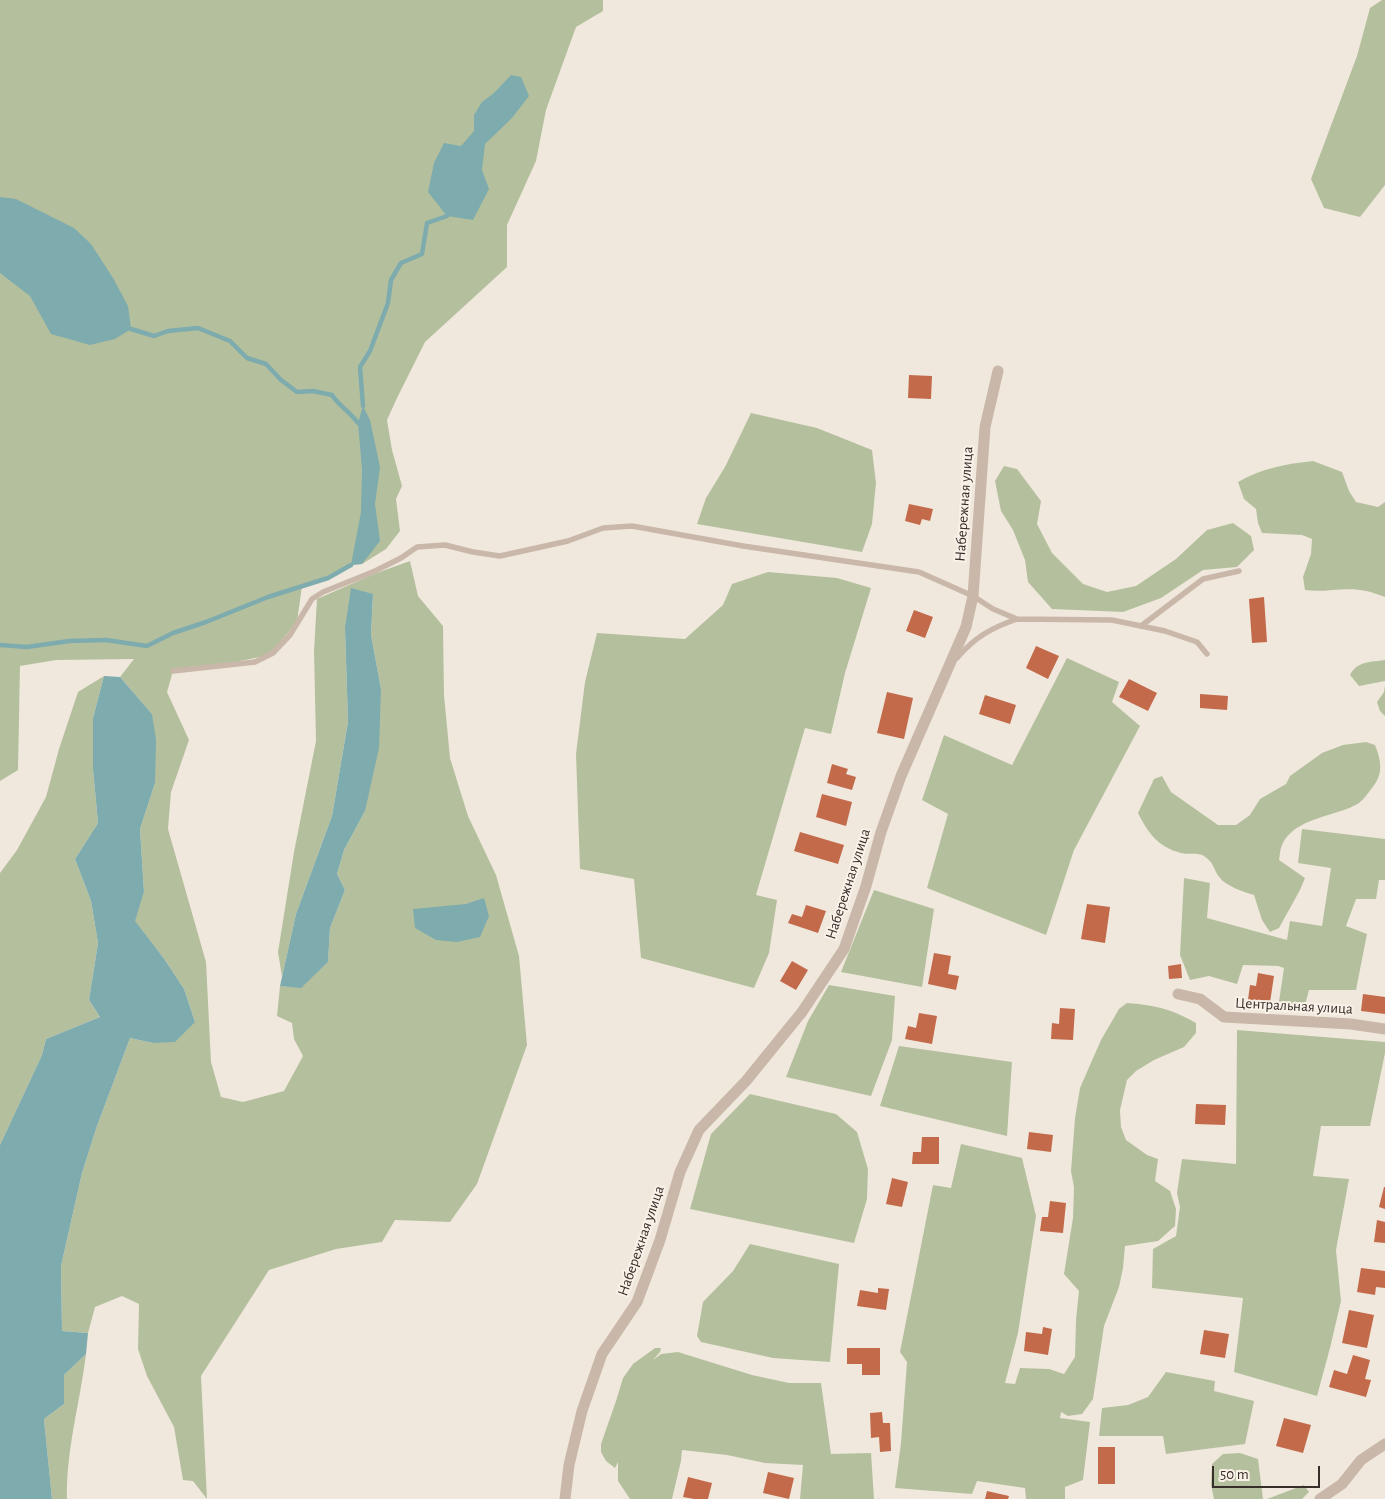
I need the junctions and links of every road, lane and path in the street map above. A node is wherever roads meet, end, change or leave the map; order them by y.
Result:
1 (998, 371) dead end
2 (1239, 571) dead end
3 (973, 596) junction
4 (1017, 619) junction
5 (1141, 626) junction
6 (1208, 654) dead end
7 (950, 666) junction
8 (173, 671) dead end
9 (1178, 994) dead end
10 (1385, 1029) edge
11 (1385, 1444) edge
12 (565, 1499) edge
13 (1320, 1499) edge

1 - 3 street, Набережная улица
2 - 5 lane
3 - 4 lane
3 - 7 street, Набережная улица
3 - 8 lane
4 - 5 lane
4 - 7 lane
5 - 6 lane
7 - 12 street, Набережная улица
9 - 10 street, Центральная улица
11 - 13 street

